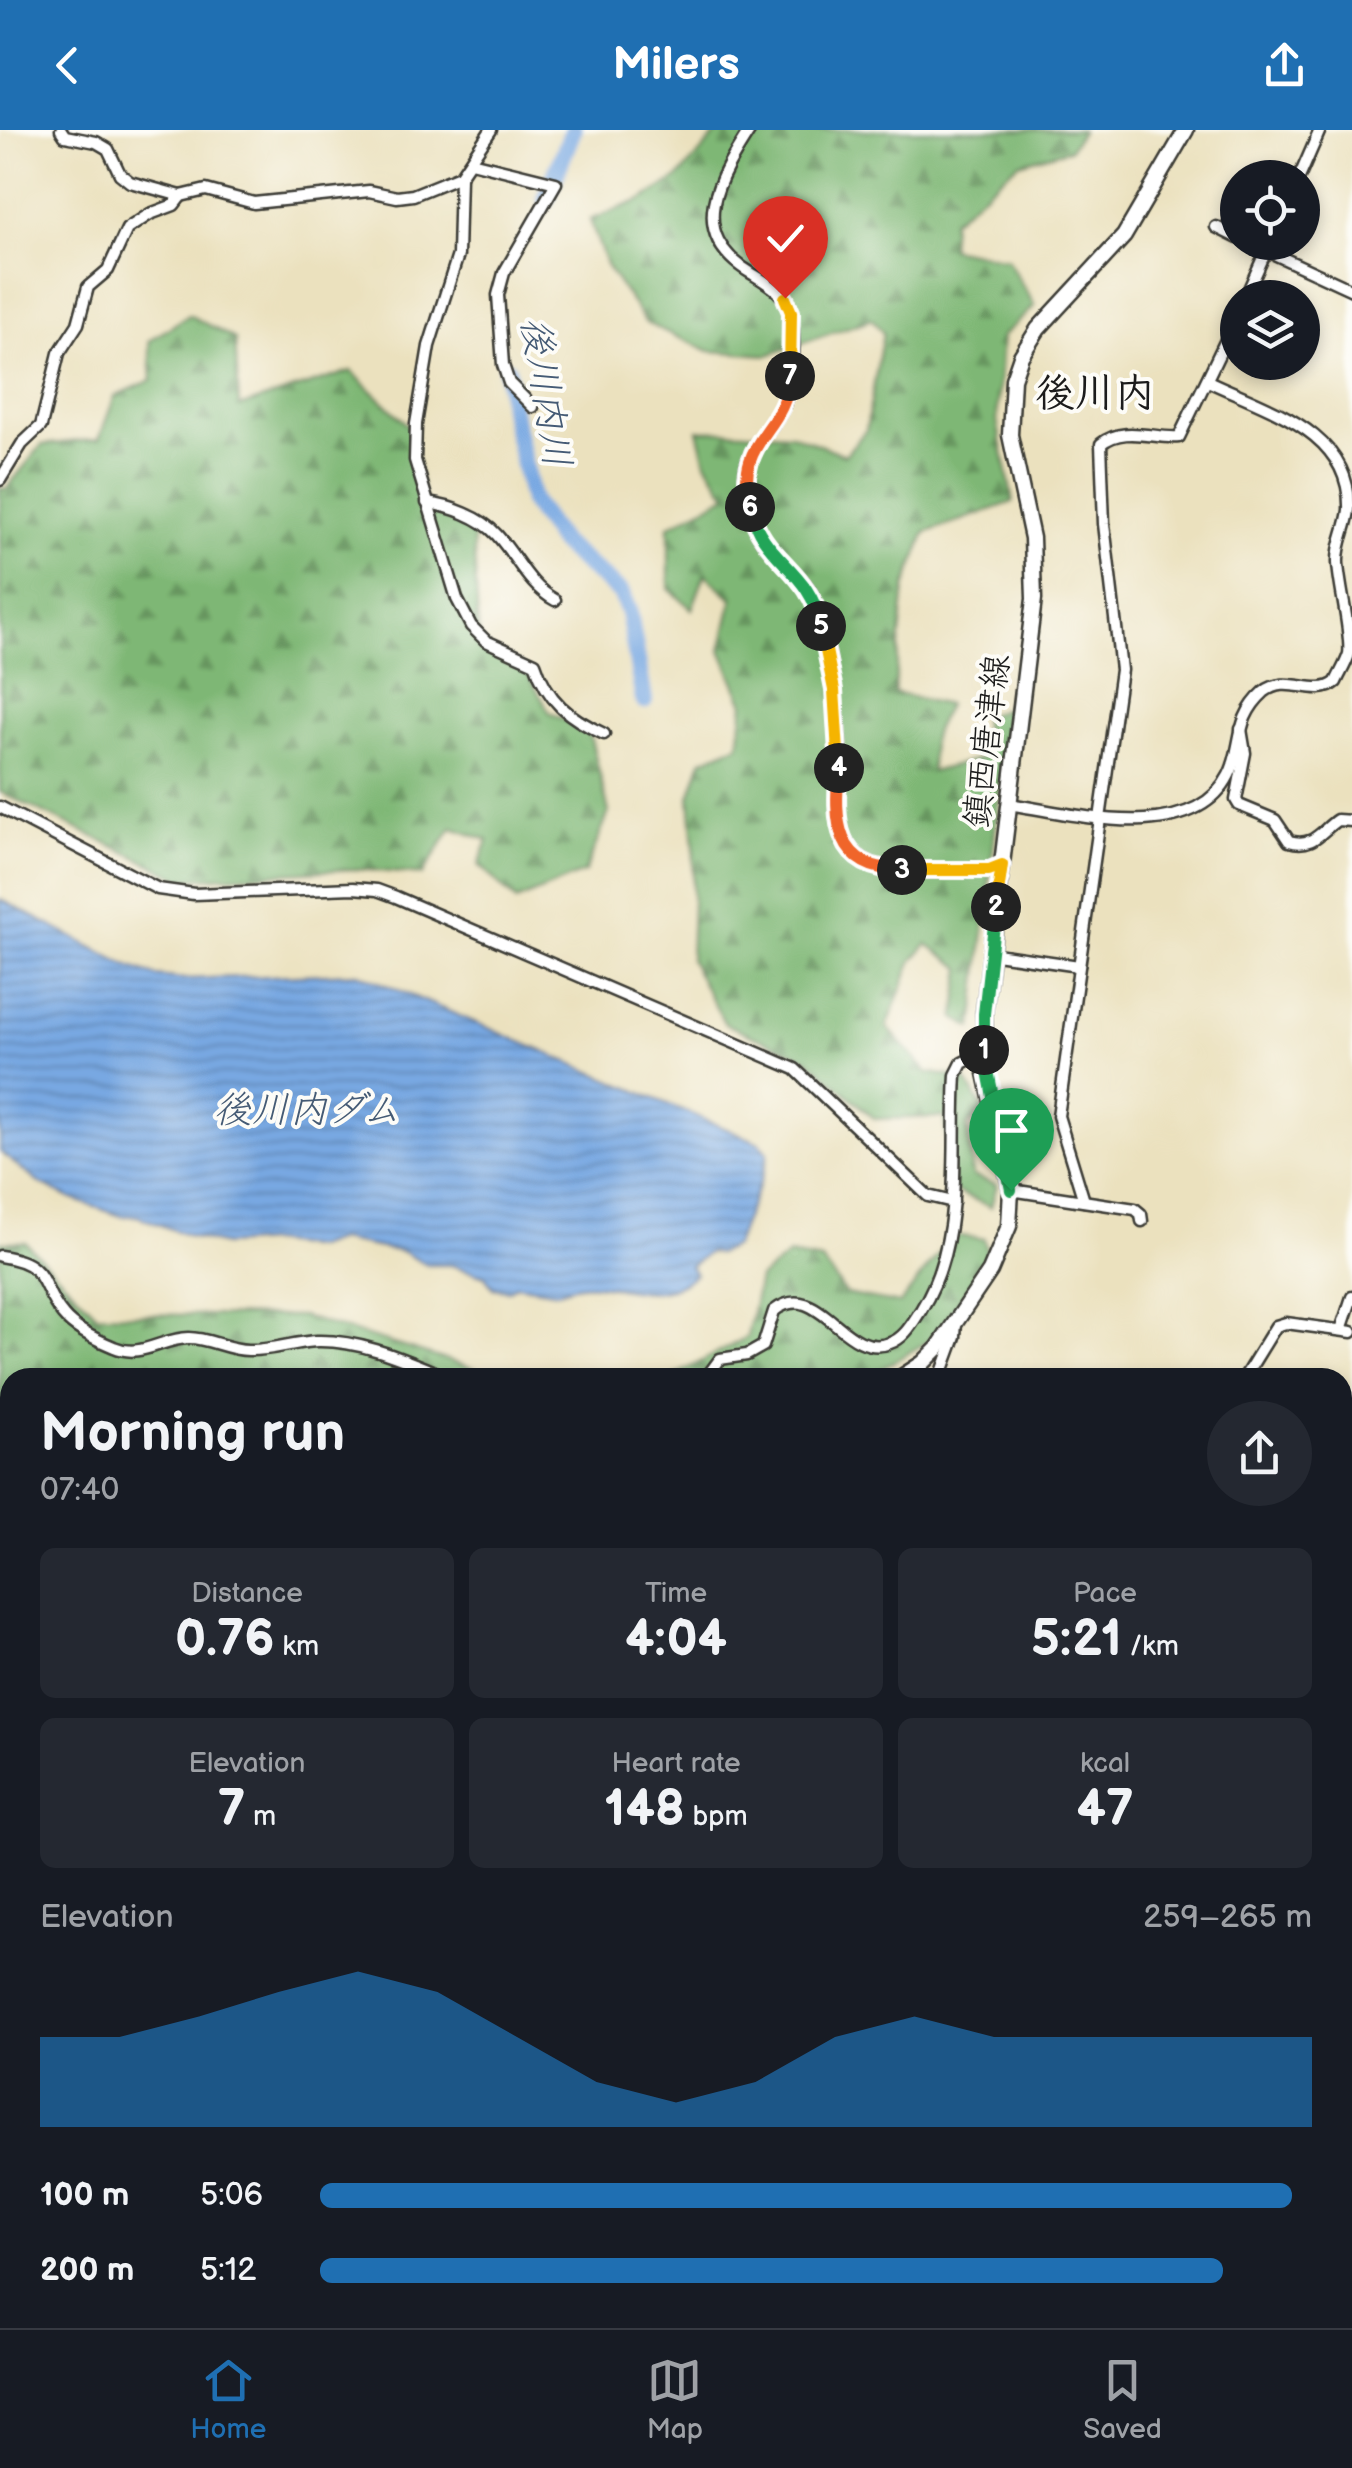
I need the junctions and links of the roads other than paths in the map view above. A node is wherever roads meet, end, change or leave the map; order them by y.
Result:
1 (62, 130) edge
2 (491, 130) edge
3 (750, 130) edge
4 (1186, 130) edge
5 (1320, 130) edge
6 (1307, 160) edge
7 (471, 162) junction
8 (460, 176) junction
9 (181, 196) junction
10 (1216, 227) dead end
11 (1220, 229) edge
12 (1293, 260) edge
13 (1352, 290) edge
14 (1220, 354) edge
15 (1208, 380) junction
16 (534, 408) dead end
17 (0, 480) edge
18 (427, 503) junction
19 (1350, 511) edge
20 (551, 597) dead end
21 (1240, 727) junction
22 (604, 734) dead end
23 (1009, 804) junction
24 (0, 807) edge
25 (1099, 818) junction
26 (1352, 821) edge
27 (1002, 865) junction
28 (996, 954) dead end
29 (1078, 966) junction
30 (984, 1052) junction
31 (1011, 1190) junction
32 (1084, 1201) junction
33 (953, 1202) junction
34 (1142, 1222) dead end
35 (0, 1256) edge
36 (1352, 1297) edge
37 (956, 1322) junction
38 (1347, 1331) edge
39 (424, 1368) edge
40 (713, 1368) edge
41 (915, 1368) edge
42 (944, 1368) edge
43 (1250, 1368) edge

1 - 9 street
2 - 7 street
3 - 27 street
4 - 23 main road, 鎮西唐津線
5 - 6 street
7 - 8 street
7 - 16 street
8 - 9 street
8 - 18 street
9 - 17 street
10 - 11 street
12 - 13 street
14 - 15 street
15 - 19 street
15 - 25 street
18 - 20 street
18 - 22 street
19 - 21 street
21 - 25 street
21 - 26 street
23 - 25 street
23 - 27 main road, 鎮西唐津線
24 - 33 street
25 - 29 street
27 - 30 main road, 鎮西唐津線
28 - 29 street
29 - 32 street
30 - 31 main road, 鎮西唐津線
30 - 33 street
31 - 32 street
31 - 37 main road, 鎮西唐津線
32 - 34 street
33 - 40 street
35 - 39 street
36 - 38 street
37 - 41 main road, 鎮西唐津線
37 - 42 street
38 - 43 street

